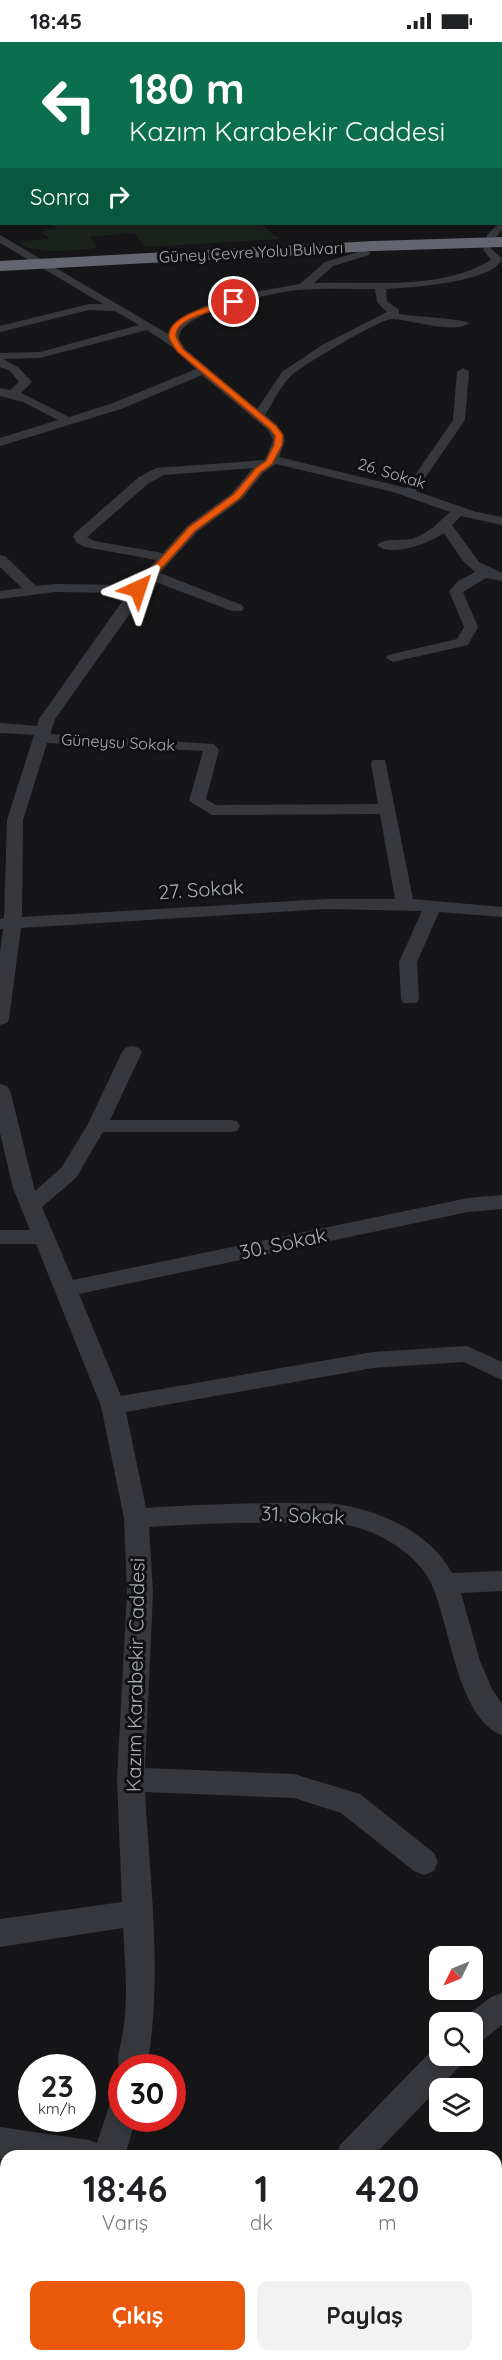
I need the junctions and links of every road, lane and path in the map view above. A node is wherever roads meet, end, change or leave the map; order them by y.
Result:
1 (500, 225) edge
2 (502, 236) edge
3 (0, 238) edge
4 (498, 248) edge
5 (365, 254) junction
6 (0, 266) edge
7 (43, 267) junction
8 (0, 273) edge
9 (304, 286) junction
10 (380, 286) junction
11 (120, 309) junction
12 (391, 316) junction
13 (463, 323) dead end
14 (150, 326) junction
15 (0, 329) edge
16 (176, 344) junction
17 (0, 356) edge
18 (0, 362) edge
19 (204, 369) junction
20 (463, 372) dead end
21 (6, 393) edge
22 (258, 415) junction
23 (69, 422) junction
24 (0, 442) edge
25 (271, 461) junction
26 (408, 494) junction
27 (459, 511) junction
28 (502, 521) edge
29 (445, 524) junction
30 (384, 545) dead end
31 (166, 558) junction
32 (0, 560) edge
33 (484, 573) junction
34 (151, 574) junction
35 (502, 577) edge
36 (138, 589) junction
37 (33, 591) junction
38 (0, 595) edge
39 (237, 608) dead end
40 (393, 658) dead end
41 (0, 728) edge
42 (42, 734) junction
43 (379, 763) dead end
44 (387, 809) junction
45 (8, 820) edge
46 (405, 904) junction
47 (434, 905) junction
48 (502, 912) edge
49 (6, 924) edge
50 (410, 999) dead end
51 (0, 1019) edge
52 (132, 1052) dead end
53 (0, 1090) edge
54 (97, 1126) junction
55 (230, 1126) dead end
56 (502, 1202) edge
57 (30, 1206) junction
58 (0, 1237) edge
59 (43, 1237) junction
60 (65, 1289) junction
61 (502, 1372) edge
62 (113, 1406) junction
63 (136, 1518) junction
64 (502, 1581) edge
65 (444, 1584) junction
66 (502, 1723) edge
67 (131, 1779) junction
68 (424, 1862) dead end
69 (136, 1913) junction
70 (0, 1933) edge
71 (502, 2007) edge
72 (483, 2022) edge
73 (134, 2054) edge
74 (438, 2066) edge
75 (116, 2132) edge
76 (0, 2143) edge
77 (48, 2150) edge
78 (111, 2150) edge
79 (357, 2150) edge

1 - 2 street
3 - 7 street
4 - 5 highway, Güney Çevre Yolu Bulvarı
4 - 7 highway, Güney Çevre Yolu Bulvarı
4 - 10 street
5 - 7 highway, Güney Çevre Yolu Bulvarı
5 - 9 street
6 - 7 highway, Güney Çevre Yolu Bulvarı
7 - 8 highway, Güney Çevre Yolu Bulvarı
7 - 11 street
9 - 10 street
9 - 16 street
10 - 12 street
11 - 14 street
11 - 15 street
12 - 13 street
12 - 22 street
14 - 16 street
14 - 17 street
16 - 19 street
18 - 21 street
19 - 22 street
19 - 23 street
20 - 26 street
21 - 23 street
22 - 25 street
23 - 24 street
25 - 26 street, 26. Sokak
25 - 31 street
25 - 31 street, 26. Sokak
26 - 27 street, 26. Sokak
27 - 28 street, 26. Sokak
27 - 29 street
29 - 30 street
29 - 33 street
31 - 34 street
32 - 37 street
33 - 35 street
33 - 40 street
34 - 36 street
34 - 39 street
36 - 37 street
36 - 42 street
37 - 38 street
41 - 42 street, Güneysu Sokak
42 - 44 street, Güneysu Sokak
42 - 45 street
43 - 44 street
44 - 46 street
45 - 49 street
46 - 47 street, 27. Sokak
46 - 49 street, 27. Sokak
47 - 48 street, 27. Sokak
47 - 50 street
49 - 51 street
52 - 54 street
53 - 57 street, Kazım Karabekir Caddesi
54 - 55 street
54 - 57 street
56 - 60 street, 30. Sokak
57 - 59 street, Kazım Karabekir Caddesi
58 - 59 street
59 - 60 street, Kazım Karabekir Caddesi
60 - 62 street, Kazım Karabekir Caddesi
61 - 62 street
62 - 63 street, Kazım Karabekir Caddesi
63 - 65 street, 31. Sokak
63 - 67 street, Kazım Karabekir Caddesi
64 - 65 street
65 - 66 street, 31. Sokak
67 - 68 street
67 - 69 street, Kazım Karabekir Caddesi
69 - 70 street
69 - 73 street, Kazım Karabekir Caddesi
71 - 72 street
74 - 79 street
75 - 78 street
76 - 77 street

